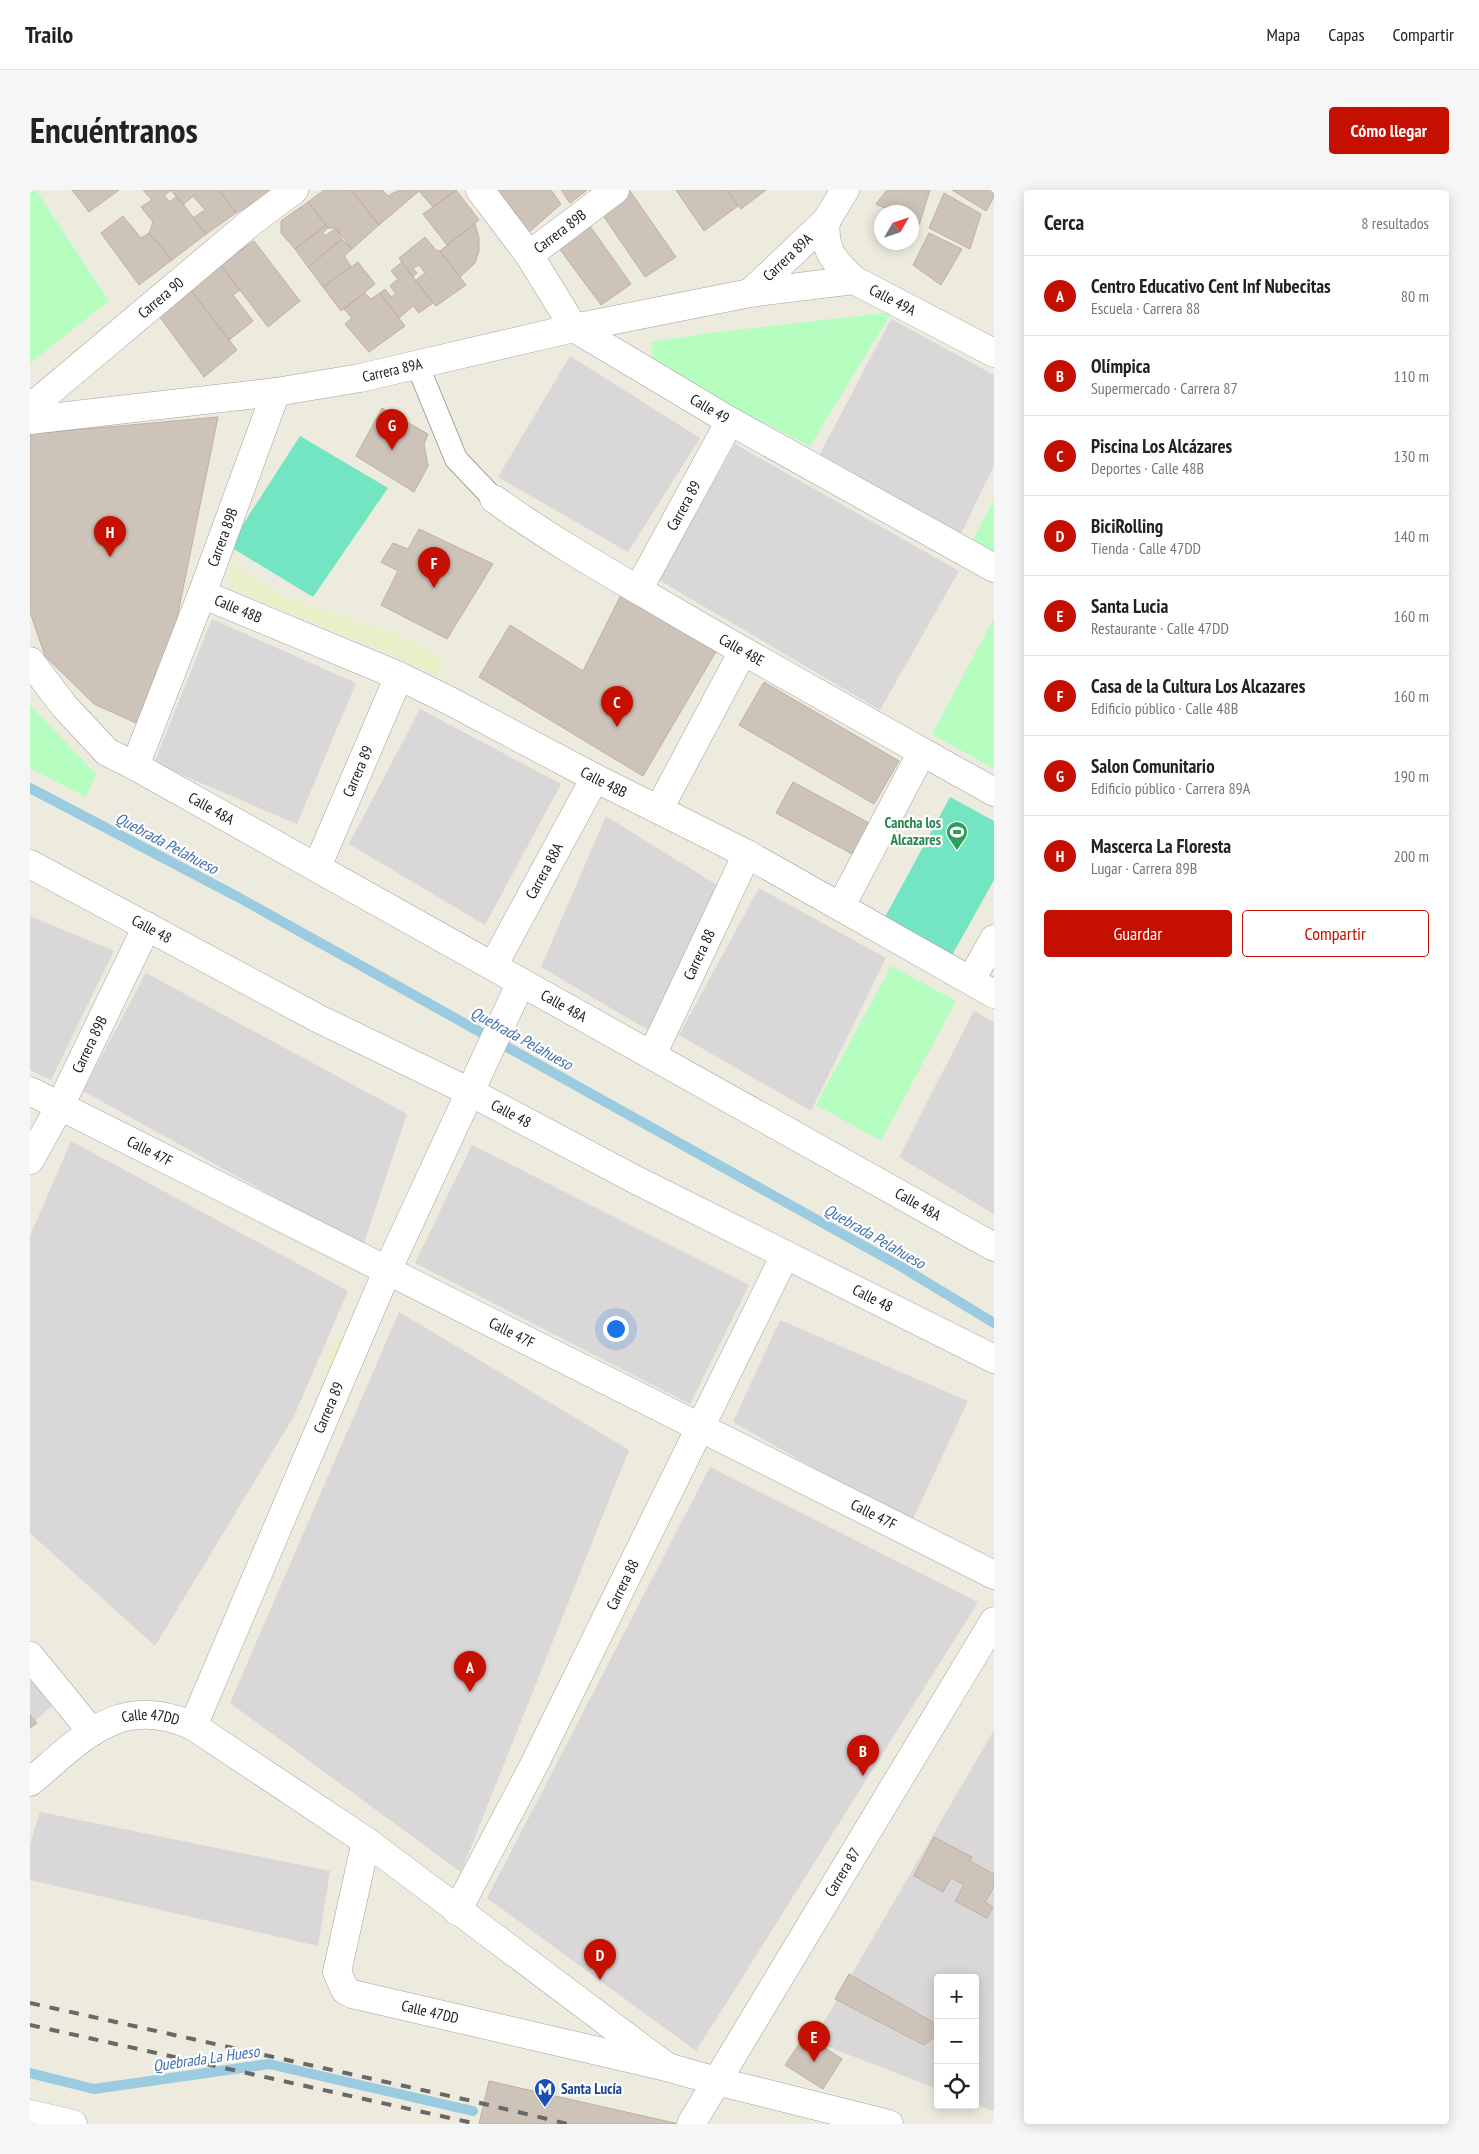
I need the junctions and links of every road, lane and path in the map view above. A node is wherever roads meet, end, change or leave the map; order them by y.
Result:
1 (293, 190) edge
2 (480, 190) edge
3 (615, 190) edge
4 (845, 190) edge
5 (826, 221) junction
6 (529, 255) junction
7 (854, 280) junction
8 (750, 293) junction
9 (574, 328) junction
10 (994, 353) edge
11 (417, 364) junction
12 (276, 392) junction
13 (30, 408) edge
14 (30, 420) edge
15 (730, 421) junction
16 (494, 499) joint
17 (994, 568) edge
18 (638, 590) junction
19 (202, 594) junction
20 (743, 651) junction
21 (30, 661) edge
22 (399, 676) junction
23 (922, 752) junction
24 (135, 766) junction
25 (595, 778) junction
26 (994, 792) edge
27 (659, 809) junction
28 (747, 854) junction
29 (30, 864) edge
30 (317, 867) junction
31 (840, 906) junction
32 (147, 926) junction
33 (994, 939) edge
34 (492, 966) junction
35 (971, 980) junction
36 (516, 992) junction
37 (994, 994) edge
38 (652, 1055) junction
39 (475, 1083) junction
40 (30, 1091) edge
41 (60, 1106) junction
42 (30, 1160) edge
43 (994, 1247) edge
44 (785, 1255) junction
45 (387, 1271) junction
46 (994, 1359) edge
47 (700, 1427) junction
48 (994, 1574) edge
49 (994, 1621) edge
50 (30, 1656) edge
51 (193, 1726) junction
52 (92, 1732) junction
53 (30, 1782) edge
54 (366, 1841) junction
55 (457, 1911) junction
56 (666, 2067) junction
57 (716, 2081) junction
58 (30, 2114) edge
59 (73, 2124) edge
60 (691, 2124) edge
61 (889, 2124) edge

1 - 13 street, Carrera 90
2 - 6 street, Calle 49
3 - 6 street, Carrera 89B
4 - 5 street
5 - 7 street, Calle 49A
5 - 8 street, Carrera 89A
6 - 9 street, Calle 49
7 - 8 street, Carrera 89A
7 - 10 street, Calle 49A
8 - 9 street, Carrera 89A
9 - 11 street, Carrera 89A
9 - 15 street, Calle 49
11 - 12 street, Carrera 89A
11 - 16 street
12 - 14 street, Carrera 89A
12 - 19 street, Carrera 89B
15 - 17 street, Calle 49
15 - 18 street, Carrera 89
16 - 18 street, Calle 48E
18 - 20 street, Calle 48E
19 - 22 street, Calle 48B
19 - 24 street, Carrera 89B
20 - 23 street, Calle 48E
20 - 27 street
21 - 24 street
22 - 25 street, Calle 48B
22 - 30 street, Carrera 89
23 - 26 street, Calle 48E
23 - 31 street
24 - 30 street, Calle 48A
25 - 27 street, Calle 48B
25 - 34 street, Carrera 88A
27 - 28 street, Calle 48B
28 - 31 street, Calle 48B
28 - 38 street, Carrera 88
29 - 32 street, Calle 48
30 - 34 street, Calle 48A
31 - 35 street, Calle 48B
32 - 39 street, Calle 48
32 - 41 street, Carrera 89B
33 - 35 street
34 - 36 street, Calle 48A
35 - 37 street, Calle 48B
36 - 38 street, Calle 48A
36 - 39 street, Carrera 89
38 - 43 street, Calle 48A
39 - 44 street, Calle 48
39 - 45 street, Carrera 89
40 - 41 street, Calle 47F
41 - 42 street, Carrera 89B
41 - 45 street, Calle 47F
44 - 46 street, Calle 48
44 - 47 street, Carrera 88
45 - 47 street, Calle 47F
45 - 51 street, Carrera 89
47 - 48 street, Calle 47F
47 - 55 street, Carrera 88
49 - 57 street, Carrera 87
50 - 52 street
51 - 52 street, Calle 47DD
51 - 54 street, Calle 47DD
52 - 53 street
54 - 55 street, Calle 47DD
54 - 56 street, Calle 47DD
55 - 56 street, Calle 47DD
56 - 57 street, Calle 47DD
57 - 60 street, Carrera 87
57 - 61 street, Calle 47DD
58 - 59 street

